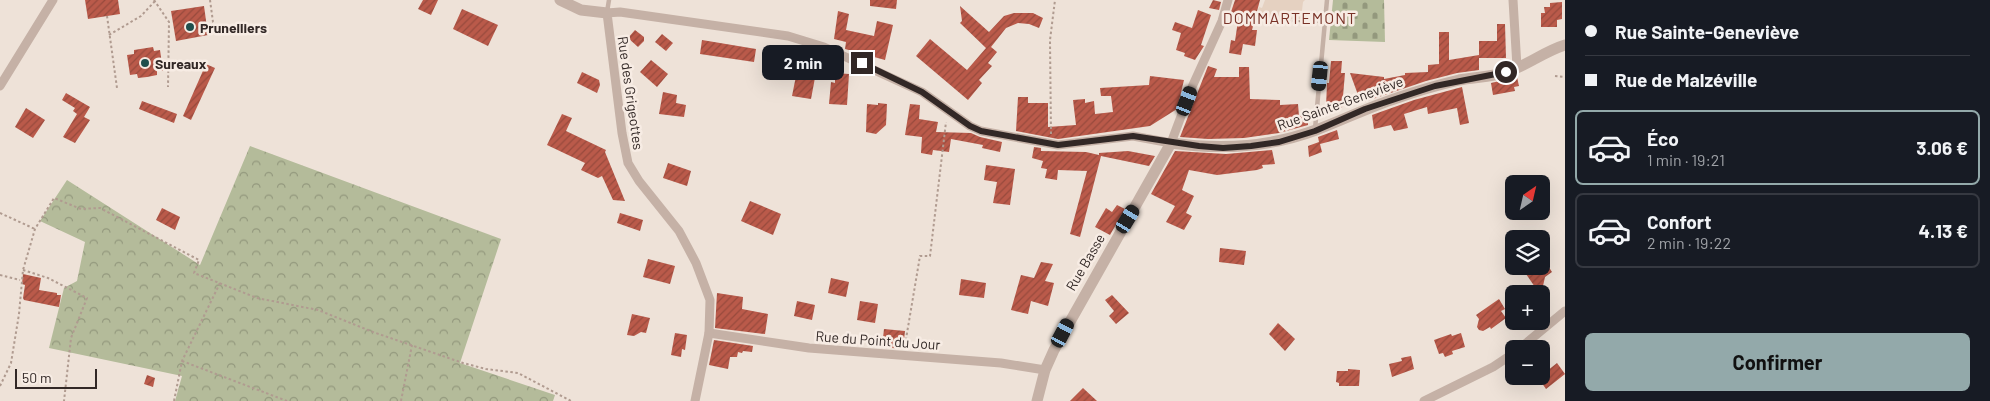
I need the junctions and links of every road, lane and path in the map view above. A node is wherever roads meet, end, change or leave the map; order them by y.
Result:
1 (53, 0) edge
2 (210, 0) edge
3 (560, 0) edge
4 (609, 0) edge
5 (1055, 0) edge
6 (1228, 0) edge
7 (1327, 0) edge
8 (1513, 0) edge
9 (155, 1) edge
10 (606, 13) junction
11 (1224, 13) junction
12 (107, 16) dead end
13 (1325, 22) junction
14 (109, 35) junction
15 (223, 36) dead end
16 (1565, 45) edge
17 (1565, 53) edge
18 (1545, 55) junction
19 (1516, 67) junction
20 (1555, 76) dead end
21 (1565, 77) edge
22 (0, 86) edge
23 (168, 87) dead end
24 (117, 88) dead end
25 (949, 110) junction
26 (1315, 131) junction
27 (1171, 143) junction
28 (1051, 144) junction
29 (0, 213) edge
30 (35, 229) junction
31 (23, 270) junction
32 (0, 275) edge
33 (21, 280) junction
34 (220, 283) junction
35 (1565, 311) edge
36 (709, 333) junction
37 (1530, 340) edge
38 (412, 345) junction
39 (904, 355) junction
40 (1505, 359) edge
41 (182, 362) junction
42 (1045, 370) junction
43 (0, 386) edge
44 (64, 401) edge
45 (174, 401) edge
46 (287, 401) edge
47 (401, 401) edge
48 (571, 401) edge
49 (695, 401) edge
50 (1037, 401) edge
51 (1424, 401) edge

1 - 22 street
2 - 15 path
3 - 10 street
4 - 10 lane
5 - 28 path
6 - 11 street
7 - 13 lane
8 - 19 street
9 - 14 path
9 - 23 path
10 - 25 street
10 - 36 street, Rue des Grigeottes
11 - 13 path
11 - 27 street
12 - 14 path
13 - 26 lane
14 - 24 path
16 - 18 street, Rue Sainte-Geneviève
17 - 18 street, Rue Sainte-Geneviève
18 - 19 street, Rue Sainte-Geneviève
19 - 26 street, Rue Sainte-Geneviève
20 - 21 path
25 - 28 street
25 - 39 path
26 - 27 street, Rue Sainte-Geneviève
27 - 28 street
27 - 42 street, Rue Basse
29 - 30 path
30 - 31 path
30 - 34 path
31 - 33 path
31 - 44 path
32 - 33 path
33 - 43 path
34 - 38 path
34 - 41 path
35 - 37 street
36 - 39 street, Rue du Point du Jour
36 - 49 street, Rue des Grigeottes
38 - 47 path
38 - 48 path
39 - 42 street, Rue du Point du Jour
40 - 51 street
41 - 45 path
41 - 46 path
42 - 50 street, Rue Basse

